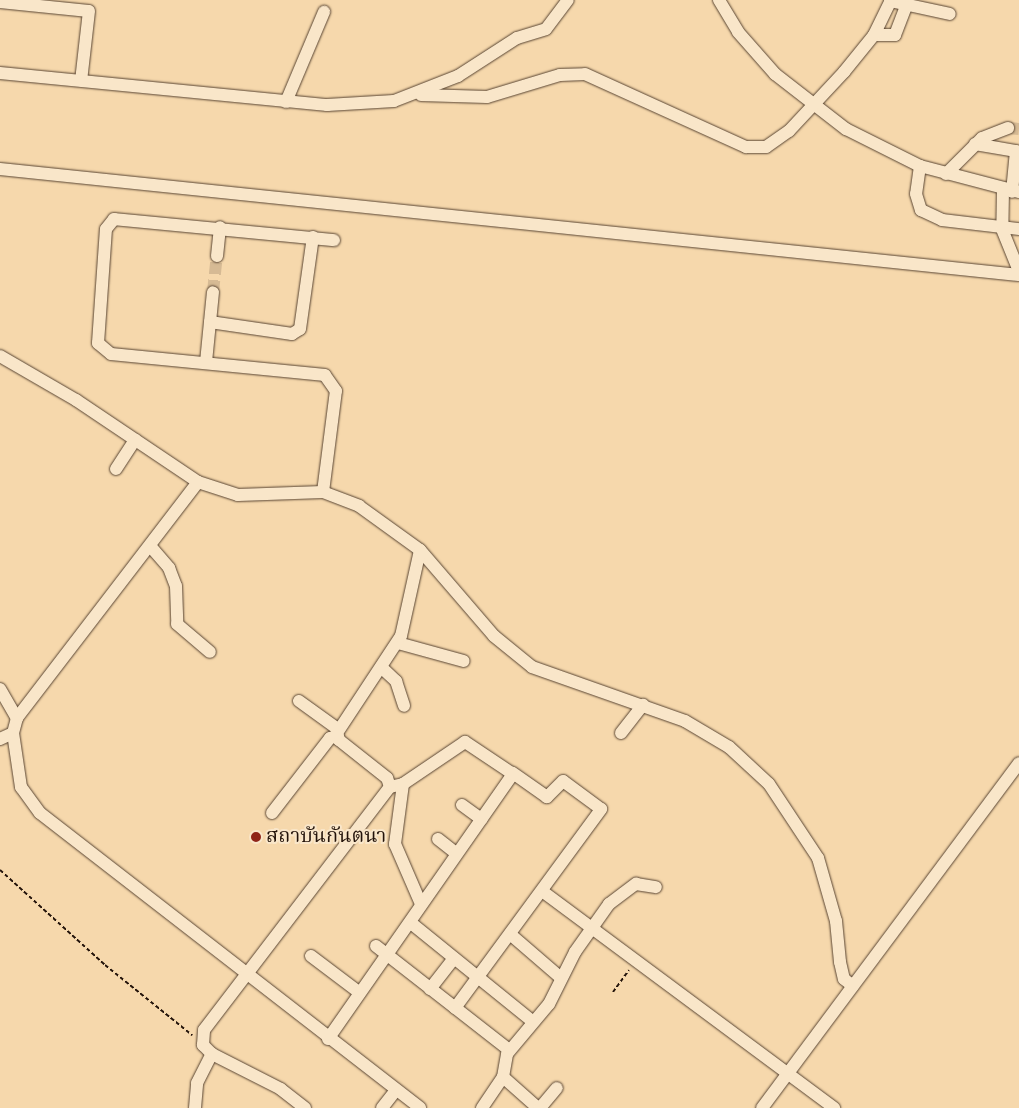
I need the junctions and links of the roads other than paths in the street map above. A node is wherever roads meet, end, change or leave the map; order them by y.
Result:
1 (568, 0) edge
2 (719, 0) edge
3 (890, 0) edge
4 (0, 2) edge
5 (55, 3) edge
6 (906, 7) junction
7 (324, 12) dead end
8 (950, 14) dead end
9 (874, 35) junction
10 (0, 73) edge
11 (81, 81) junction
12 (419, 94) junction
13 (286, 102) junction
14 (811, 106) junction
15 (1008, 128) tunnel mouth
16 (975, 144) junction
17 (1018, 151) edge
18 (920, 166) junction
19 (0, 169) edge
20 (946, 174) junction
21 (1011, 191) edge
22 (1019, 225) edge
23 (220, 227) junction
24 (1002, 229) junction
25 (1019, 230) edge
26 (313, 237) junction
27 (334, 240) dead end
28 (1010, 240) junction
29 (217, 256) tunnel mouth
30 (1019, 271) edge
31 (1019, 275) edge
32 (213, 292) tunnel mouth
33 (210, 322) junction
34 (0, 356) edge
35 (206, 362) junction
36 (134, 440) junction
37 (116, 468) dead end
38 (198, 482) junction
39 (322, 492) junction
40 (150, 547) junction
41 (420, 550) junction
42 (398, 643) junction
43 (210, 652) dead end
44 (464, 661) dead end
45 (381, 668) junction
46 (0, 689) edge
47 (299, 701) dead end
48 (643, 705) junction
49 (404, 706) dead end
50 (17, 718) junction
51 (13, 733) junction
52 (338, 733) junction
53 (621, 733) dead end
54 (0, 739) edge
55 (1019, 764) edge
56 (513, 773) junction
57 (403, 784) junction
58 (390, 787) junction
59 (462, 805) dead end
60 (272, 813) dead end
61 (481, 820) junction
62 (438, 839) dead end
63 (456, 853) junction
64 (656, 887) dead end
65 (542, 891) junction
66 (421, 904) junction
67 (411, 923) junction
68 (592, 927) junction
69 (510, 934) junction
70 (376, 946) dead end
71 (311, 956) dead end
72 (388, 956) junction
73 (454, 958) junction
74 (244, 974) junction
75 (478, 978) junction
76 (561, 978) junction
77 (853, 986) junction
78 (430, 989) junction
79 (360, 994) junction
80 (456, 1008) junction
81 (532, 1021) junction
82 (328, 1039) junction
83 (509, 1050) junction
84 (212, 1054) junction
85 (787, 1074) junction
86 (503, 1076) junction
87 (557, 1088) dead end
88 (396, 1090) junction
89 (384, 1106) edge
90 (194, 1108) edge
91 (305, 1108) edge
92 (420, 1108) edge
93 (482, 1108) edge
94 (539, 1108) edge
95 (762, 1108) edge
96 (834, 1108) edge

1 - 12 street
2 - 14 street
3 - 6 street
3 - 9 street
4 - 5 street
5 - 11 street
6 - 8 street
6 - 9 street
7 - 13 street
9 - 14 street
10 - 11 street
11 - 13 street
12 - 13 street
12 - 14 street
14 - 18 street
15 - 16 street
16 - 17 street
16 - 20 street
17 - 21 street
18 - 20 street
18 - 24 street
19 - 31 street
20 - 21 street
21 - 24 street
22 - 25 street
23 - 26 street
23 - 29 street
23 - 35 street
24 - 25 street
24 - 28 street
25 - 28 street
26 - 27 street
26 - 33 street
28 - 30 street
32 - 33 street
33 - 35 street
34 - 36 street
35 - 39 street
36 - 37 street
36 - 38 street
38 - 39 street
38 - 40 street
39 - 41 street
40 - 43 street
40 - 50 street
41 - 42 street
41 - 48 street
42 - 44 street
42 - 45 street
45 - 49 street
45 - 52 street
46 - 50 street
47 - 52 street
48 - 53 street
48 - 77 street
50 - 51 street
51 - 54 street
51 - 74 street
52 - 58 street
52 - 60 street
55 - 77 street
56 - 57 street
56 - 61 street
56 - 65 street
57 - 58 street
57 - 66 street
58 - 74 street
59 - 61 street
61 - 63 street
62 - 63 street
63 - 66 street
64 - 68 street
65 - 68 street
65 - 69 street
66 - 67 street
67 - 72 street
67 - 73 street
68 - 76 street
68 - 85 street
69 - 75 street
69 - 76 street
70 - 72 street
71 - 79 street
72 - 78 street
72 - 79 street
73 - 75 street
73 - 78 street
74 - 82 street
74 - 84 street
75 - 80 street
75 - 81 street
76 - 81 street
77 - 85 street
78 - 80 street
79 - 82 street
80 - 83 street
81 - 83 street
82 - 88 street
83 - 86 street
84 - 90 street
84 - 91 street
85 - 95 street
85 - 96 street
86 - 93 street
86 - 94 street
87 - 94 street
88 - 89 street
88 - 92 street

